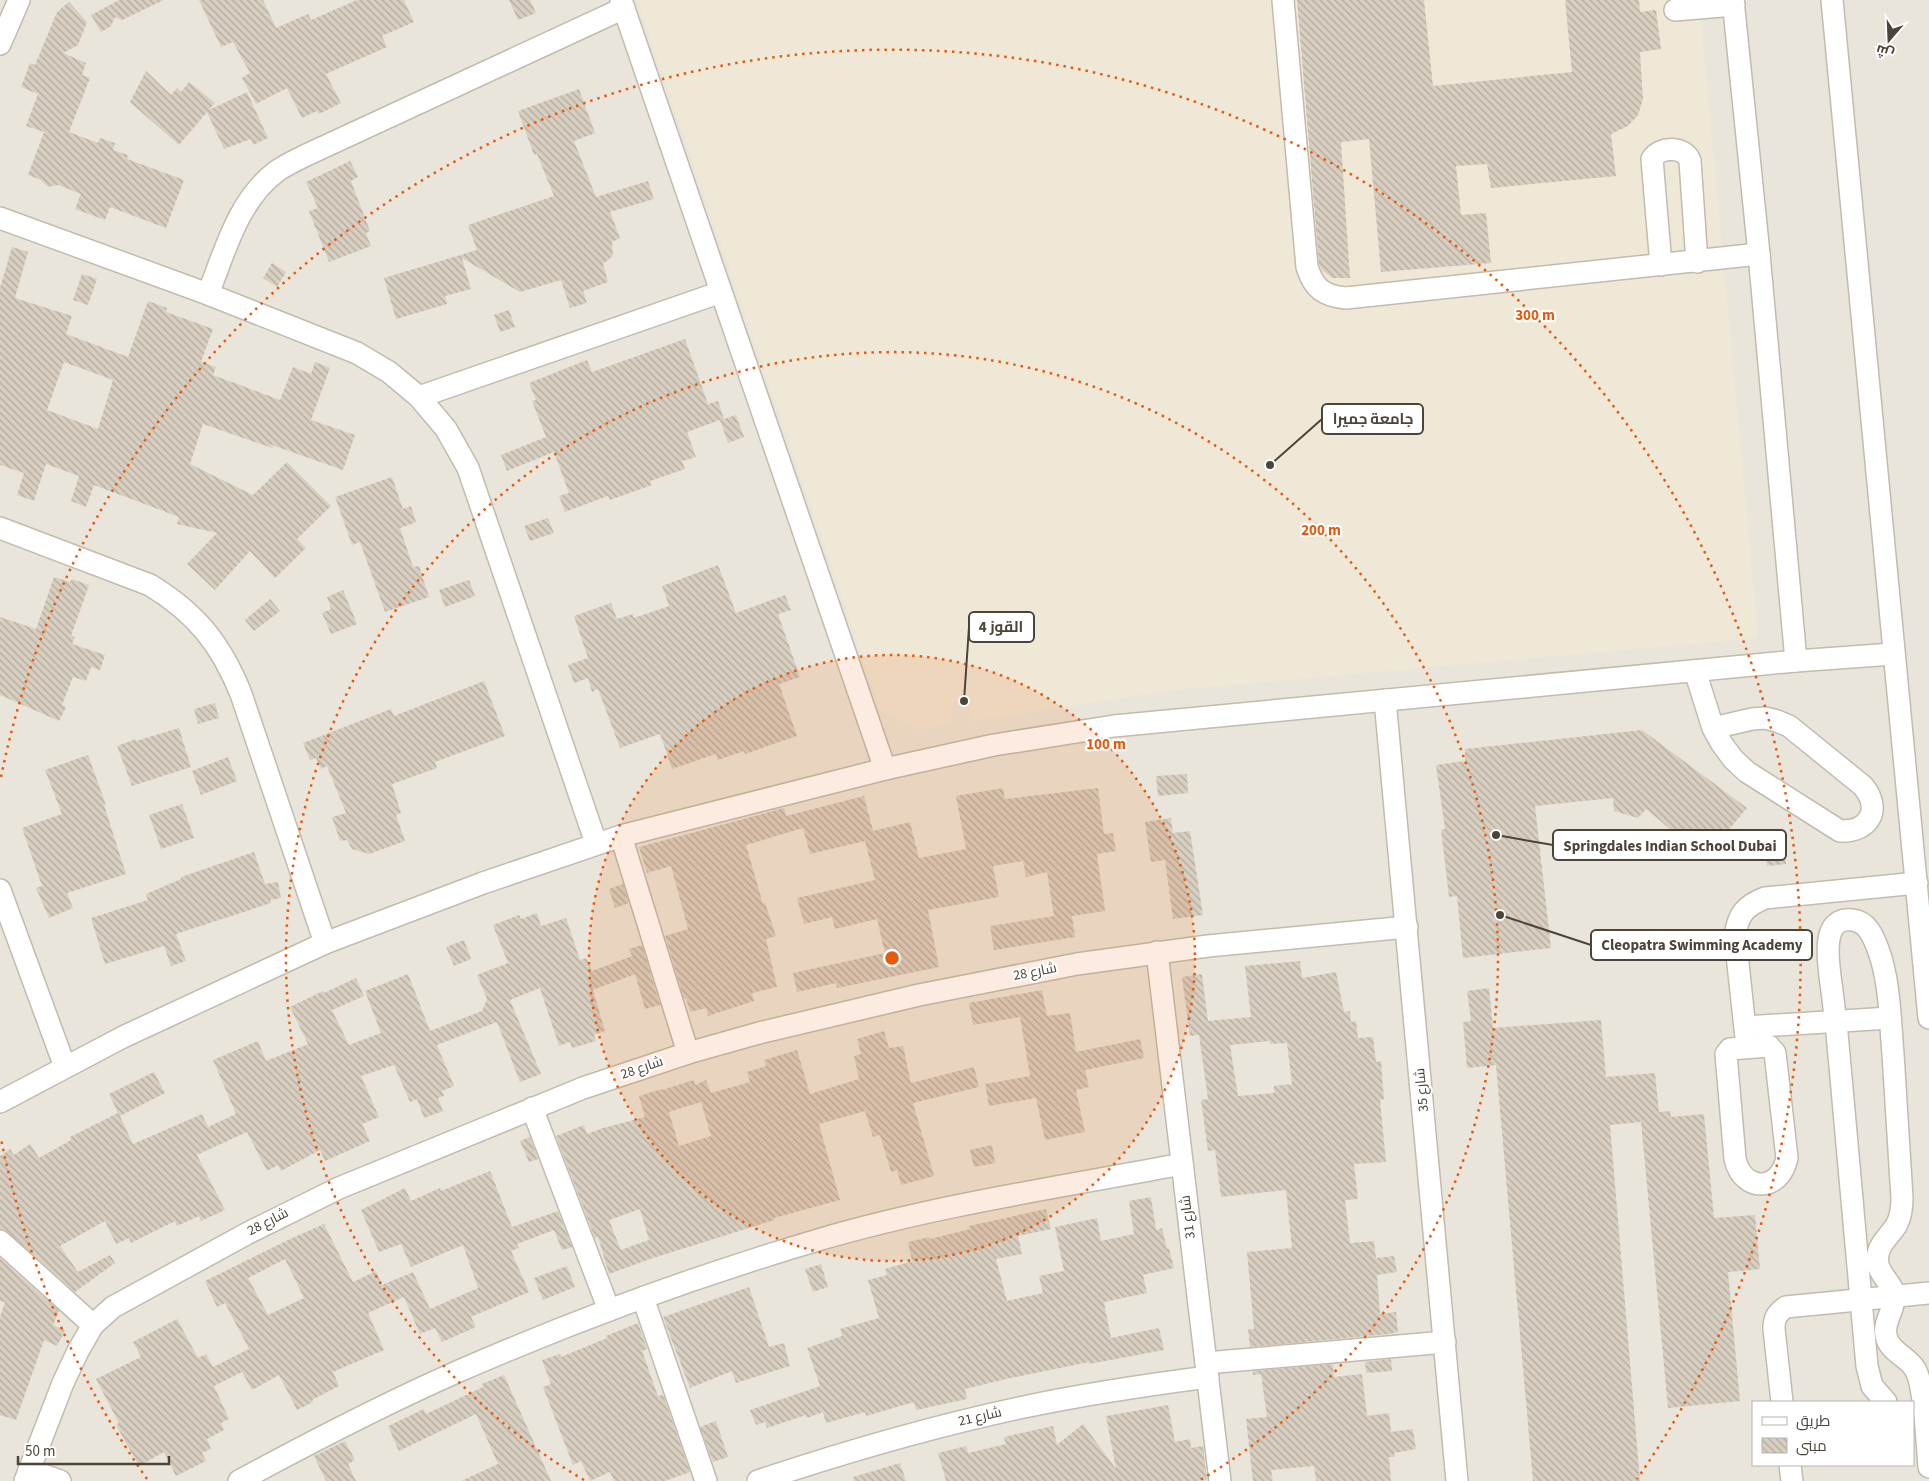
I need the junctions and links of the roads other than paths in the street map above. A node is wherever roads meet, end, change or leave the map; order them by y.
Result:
1 (19, 0) edge
2 (1283, 0) edge
3 (1832, 0) edge
4 (1733, 2) edge
5 (622, 4) edge
6 (1675, 10) dead end
7 (0, 44) edge
8 (0, 218) edge
9 (1759, 254) junction
10 (1697, 262) junction
11 (1661, 265) junction
12 (721, 292) junction
13 (208, 294) junction
14 (418, 397) junction
15 (0, 528) edge
16 (1893, 654) junction
17 (1796, 661) junction
18 (1695, 671) junction
19 (1386, 700) junction
20 (1713, 728) junction
21 (885, 769) junction
22 (621, 836) junction
23 (596, 843) junction
24 (1917, 883) junction
25 (0, 890) edge
26 (1407, 927) junction
27 (325, 943) junction
28 (1157, 952) junction
29 (1890, 1018) junction
30 (1929, 1018) edge
31 (1836, 1022) junction
32 (1746, 1037) junction
33 (688, 1053) junction
34 (65, 1067) junction
35 (0, 1102) edge
36 (532, 1108) junction
37 (1182, 1164) junction
38 (0, 1241) edge
39 (1929, 1293) edge
40 (1894, 1295) junction
41 (644, 1298) junction
42 (1861, 1298) junction
43 (609, 1310) junction
44 (93, 1325) junction
45 (1445, 1342) junction
46 (1207, 1370) junction
47 (1782, 1401) edge
48 (1885, 1401) edge
49 (1918, 1410) edge
50 (1790, 1466) edge
51 (1929, 1467) edge
52 (27, 1475) edge
53 (60, 1481) edge
54 (239, 1481) edge
55 (706, 1481) edge
56 (758, 1481) edge
57 (1220, 1481) edge
58 (1457, 1481) edge
59 (1792, 1481) edge

1 - 7 street
2 - 11 street
3 - 16 street
4 - 6 street
4 - 9 street
5 - 12 street
5 - 13 street
8 - 13 street
9 - 10 street
9 - 17 street
10 - 11 street
10 - 11 street
12 - 14 street
12 - 21 street
13 - 14 street
14 - 23 street
15 - 27 street
16 - 17 street
16 - 24 street
17 - 18 street
18 - 19 street
18 - 20 street
19 - 21 street
19 - 26 street, شارع 35
20 - 20 street
21 - 22 street
22 - 23 street
22 - 33 street
23 - 27 street
24 - 30 street
24 - 32 street
25 - 34 street
26 - 28 street, شارع 28
26 - 45 street, شارع 35
27 - 34 street
28 - 33 street, شارع 28
28 - 37 street, شارع 31
29 - 31 street
29 - 31 street
29 - 40 street
31 - 32 street
31 - 42 street
32 - 32 street
33 - 36 street, شارع 28
34 - 35 street
36 - 43 street
36 - 44 street, شارع 28
37 - 41 street
37 - 46 street, شارع 31
38 - 44 street
39 - 40 street
40 - 42 street
40 - 49 street
41 - 43 street
41 - 55 street
42 - 47 street
42 - 48 street
43 - 54 street
44 - 52 street, شارع 28
45 - 46 street, شارع 21
45 - 58 street, شارع 35
46 - 56 street, شارع 21
46 - 57 street, شارع 31
49 - 51 street
50 - 59 street
52 - 53 street

